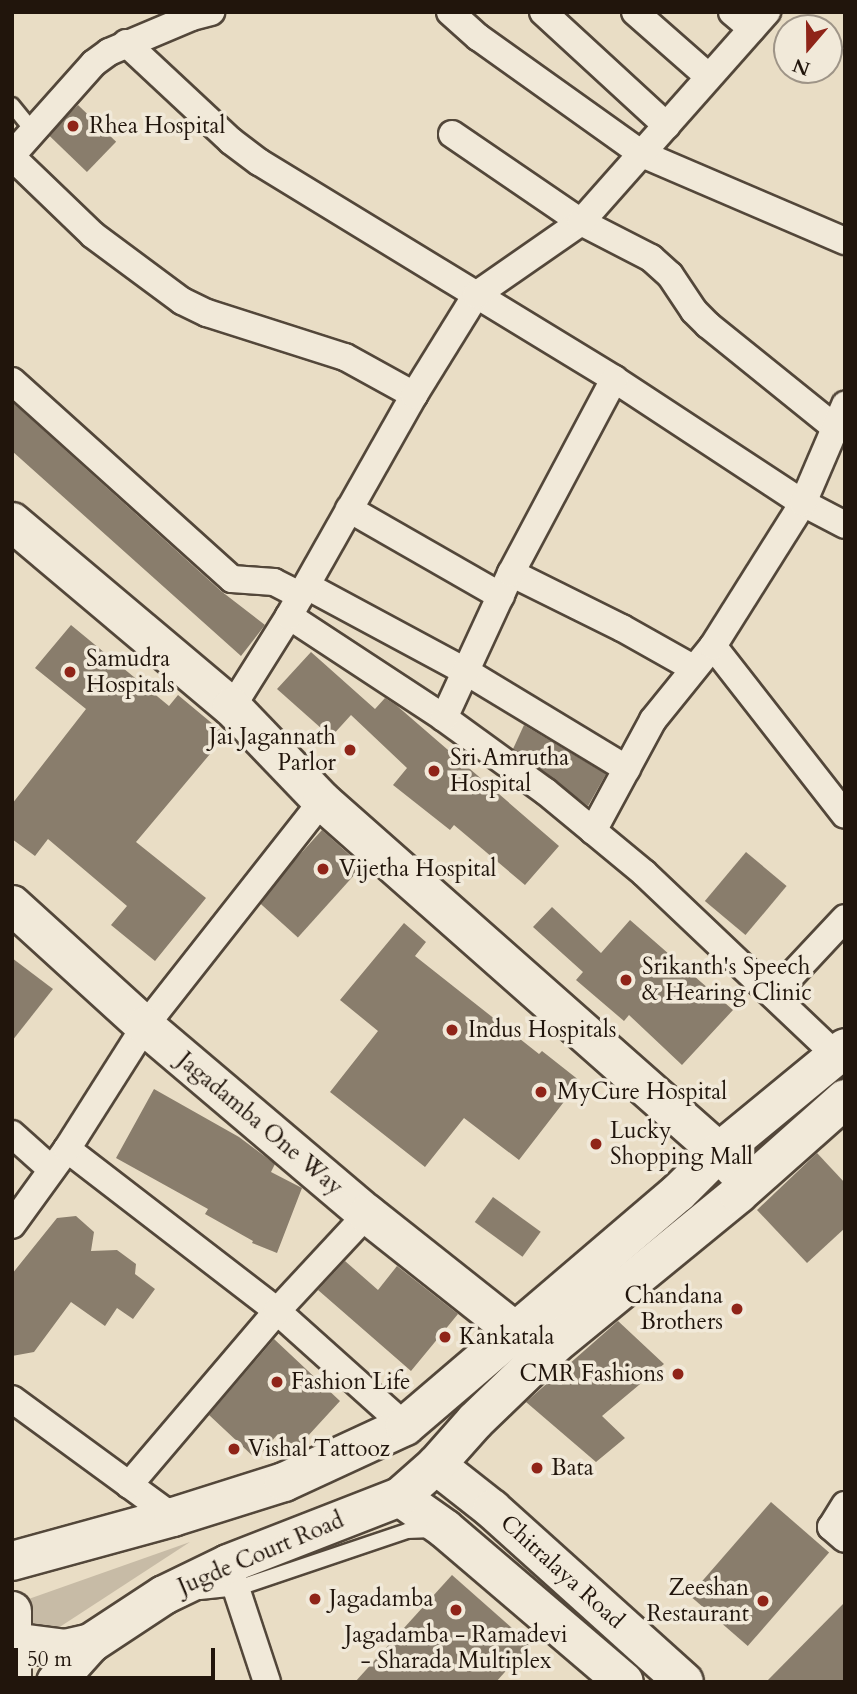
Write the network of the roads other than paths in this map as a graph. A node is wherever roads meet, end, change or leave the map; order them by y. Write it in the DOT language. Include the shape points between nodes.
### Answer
graph roads {
  1 [pos="211,12"];
  2 [pos="450,12"];
  3 [pos="543,12"];
  4 [pos="635,12"];
  5 [pos="750,18"];
  6 [pos="127,43"];
  7 [pos="709,77"];
  8 [pos="12,105"];
  9 [pos="667,126"];
  10 [pos="33,131"];
  11 [pos="452,134"];
  12 [pos="642,154"];
  13 [pos="12,156"];
  14 [pos="581,222"];
  15 [pos="845,241"];
  16 [pos="475,295"];
  17 [pos="614,379"];
  18 [pos="12,382"];
  19 [pos="414,395"];
  20 [pos="839,415"];
  21 [pos="803,503"];
  22 [pos="349,509"];
  23 [pos="845,525"];
  24 [pos="14,527"];
  25 [pos="506,585"];
  26 [pos="299,599"];
  27 [pos="713,646"];
  28 [pos="694,668"];
  29 [pos="467,672"];
  30 [pos="232,707"];
  31 [pos="444,718"];
  32 [pos="627,769"];
  33 [pos="322,801"];
  34 [pos="845,816"];
  35 [pos="593,831"];
  36 [pos="12,905"];
  37 [pos="845,918"];
  38 [pos="773,995"];
  39 [pos="145,1026"];
  40 [pos="841,1051"];
  41 [pos="845,1099"];
  42 [pos="12,1134"];
  43 [pos="59,1159"];
  44 [pos="708,1163"];
  45 [pos="736,1194"];
  46 [pos="367,1214"];
  47 [pos="12,1225"];
  48 [pos="277,1311"];
  49 [pos="517,1333"];
  50 [pos="12,1399"];
  51 [pos="405,1426"];
  52 [pos="436,1465"];
  53 [pos="130,1485"];
  54 [pos="400,1497"];
  55 [pos="845,1505"];
  56 [pos="173,1517"];
  57 [pos="445,1529"];
  58 [pos="845,1539"];
  59 [pos="378,1541"];
  60 [pos="12,1562"];
  61 [pos="233,1576"];
  62 [pos="91,1643"];
  63 [pos="13,1644"];
  64 [pos="56,1682"];
  65 [pos="267,1682"];
  66 [pos="624,1682"];
  67 [pos="684,1682"];
  1 -- 6 [label="street"];
  2 -- 12 [label="street"];
  3 -- 9 [label="street"];
  4 -- 7 [label="street"];
  5 -- 7 [label="street"];
  6 -- 10 [label="street" via="94,63"];
  6 -- 16 [label="street" via="259,162"];
  7 -- 9 [label="street"];
  8 -- 10 [label="lane"];
  9 -- 12 [label="street"];
  10 -- 13 [label="street"];
  11 -- 14 [label="street"];
  12 -- 14 [label="street"];
  12 -- 15 [label="street"];
  13 -- 19 [label="street" via="93,235 182,301 345,357"];
  14 -- 16 [label="street"];
  14 -- 20 [label="street" via="651,258 708,325"];
  16 -- 17 [label="street"];
  16 -- 19 [label="street"];
  17 -- 21 [label="street"];
  17 -- 25 [label="street"];
  18 -- 26 [label="street" via="232,579 274,582"];
  19 -- 22 [label="street"];
  20 -- 21 [label="street"];
  21 -- 23 [label="street"];
  21 -- 27 [label="street"];
  22 -- 25 [label="street"];
  22 -- 26 [label="street"];
  24 -- 30 [label="main road"];
  25 -- 28 [label="street" via="622,628"];
  25 -- 29 [label="street"];
  26 -- 29 [label="street"];
  26 -- 30 [label="street"];
  26 -- 31 [label="street"];
  27 -- 28 [label="street"];
  27 -- 34 [label="street"];
  28 -- 32 [label="street" via="653,720"];
  29 -- 31 [label="street"];
  29 -- 32 [label="street"];
  30 -- 33 [label="main road"];
  31 -- 35 [label="street"];
  32 -- 35 [label="street"];
  33 -- 39 [label="street"];
  33 -- 44 [label="main road"];
  35 -- 38 [label="street"];
  36 -- 39 [label="main road, Jagadamba One Way"];
  37 -- 38 [label="street"];
  38 -- 40 [label="street"];
  39 -- 43 [label="street"];
  39 -- 46 [label="main road, Jagadamba One Way"];
  40 -- 44 [label="main road"];
  41 -- 45 [label="main road"];
  42 -- 43 [label="street"];
  43 -- 47 [label="street"];
  43 -- 48 [label="street"];
  44 -- 45 [label="main road"];
  44 -- 49 [label="main road"];
  45 -- 52 [label="main road" via="555,1344"];
  46 -- 48 [label="street"];
  46 -- 49 [label="main road, Jagadamba One Way"];
  48 -- 51 [label="street"];
  48 -- 53 [label="street"];
  49 -- 51 [label="main road"];
  50 -- 53 [label="street"];
  51 -- 56 [label="main road" via="284,1482"];
  52 -- 54 [label="main road"];
  52 -- 67 [label="main road, Chitralaya Road" via="492,1509"];
  53 -- 56 [label="street"];
  54 -- 57 [label="main road, Chitralaya Road"];
  54 -- 59 [label="lane"];
  54 -- 61 [label="main road, Jugde Court Road"];
  55 -- 58 [label="street" via="831,1527"];
  56 -- 60 [label="main road"];
  57 -- 59 [label="lane" via="407,1531"];
  57 -- 66 [label="main road, Chitralaya Road"];
  59 -- 61 [label="lane"];
  61 -- 62 [label="main road, Jugde Court Road" via="164,1595"];
  61 -- 65 [label="street"];
  62 -- 63 [label="main road, Jugde Court Road" via="65,1649"];
  62 -- 64 [label="main road, Jugde Court Road"];
}
